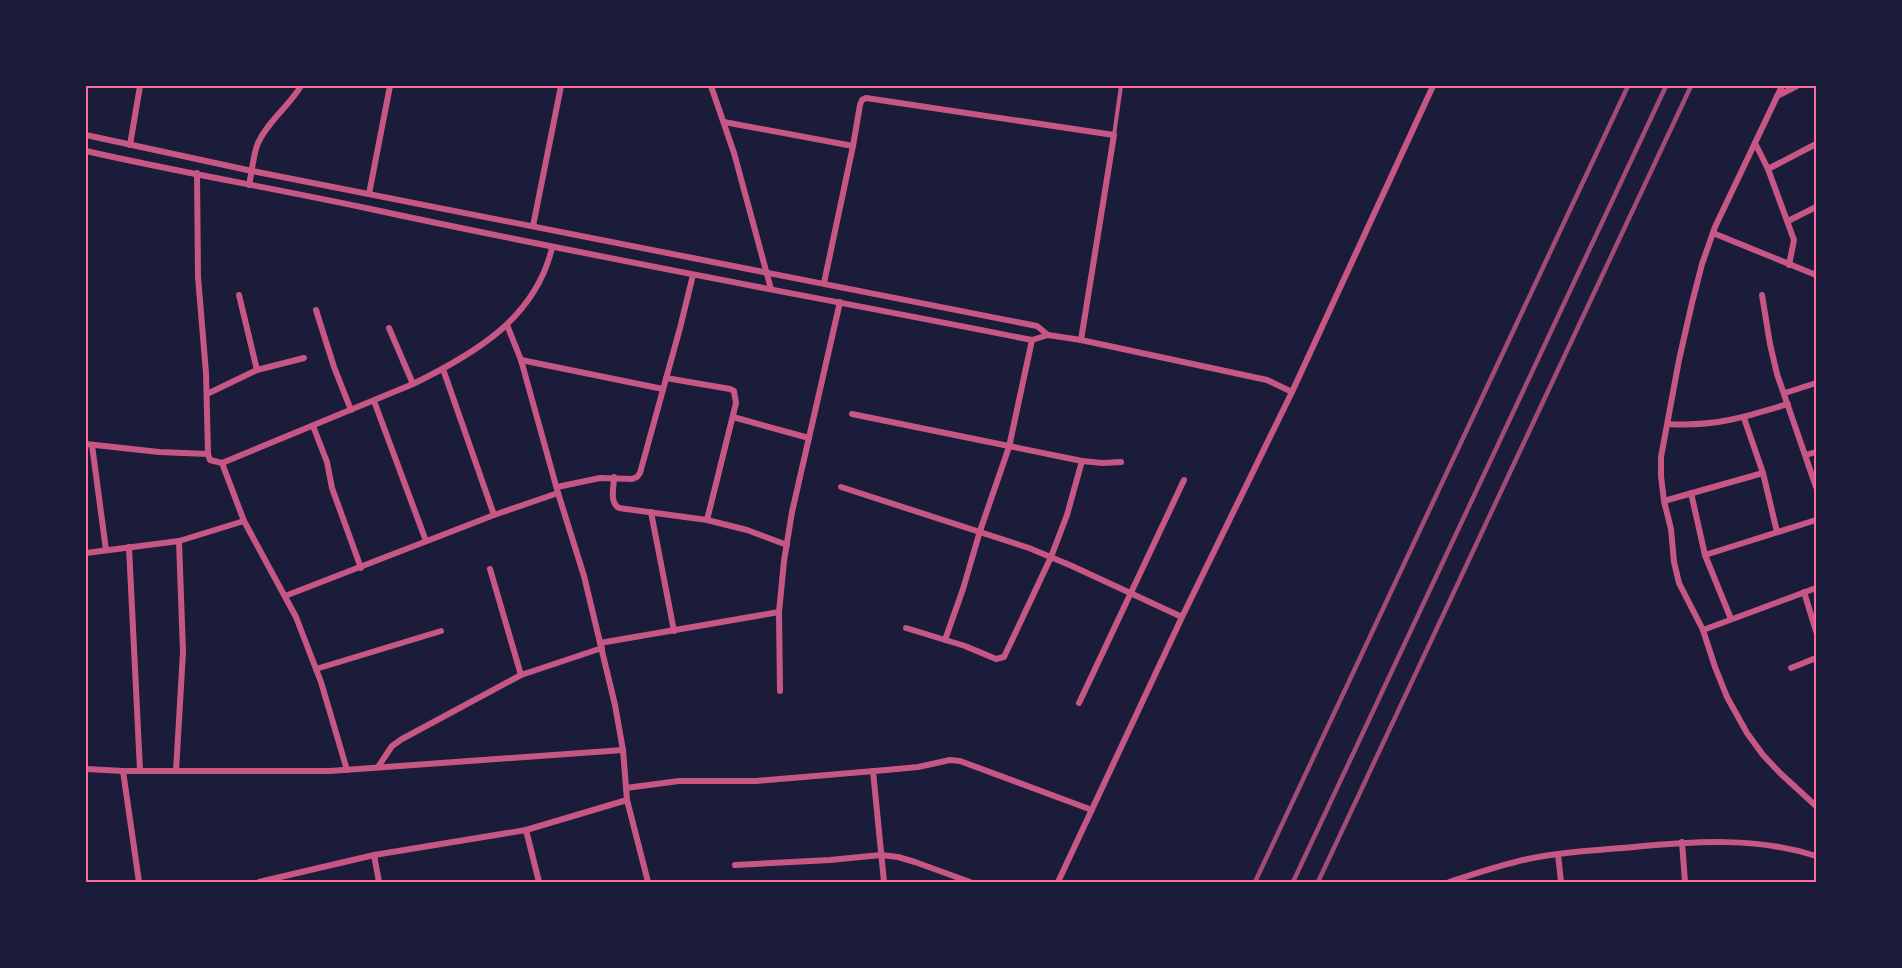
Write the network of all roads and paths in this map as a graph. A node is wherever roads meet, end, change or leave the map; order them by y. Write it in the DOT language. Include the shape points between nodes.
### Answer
graph roads {
  1 [pos="140,86"];
  2 [pos="301,86"];
  3 [pos="390,86"];
  4 [pos="561,86"];
  5 [pos="711,86"];
  6 [pos="1121,86"];
  7 [pos="1433,86"];
  8 [pos="1782,86"];
  9 [pos="1797,86"];
  10 [pos="1776,96"];
  11 [pos="724,122"];
  12 [pos="86,135"];
  13 [pos="1114,135"];
  14 [pos="1755,142"];
  15 [pos="1816,144"];
  16 [pos="130,145"];
  17 [pos="853,146"];
  18 [pos="86,151"];
  19 [pos="1768,169"];
  20 [pos="252,171"];
  21 [pos="197,173"];
  22 [pos="249,185"];
  23 [pos="369,194"];
  24 [pos="1816,207"];
  25 [pos="1788,221"];
  26 [pos="534,226"];
  27 [pos="1713,233"];
  28 [pos="552,248"];
  29 [pos="1789,266"];
  30 [pos="767,271"];
  31 [pos="693,275"];
  32 [pos="1816,278"];
  33 [pos="824,283"];
  34 [pos="771,289"];
  35 [pos="239,295"];
  36 [pos="1762,295"];
  37 [pos="840,302"];
  38 [pos="316,310"];
  39 [pos="507,325"];
  40 [pos="389,328"];
  41 [pos="1048,335"];
  42 [pos="1032,340"];
  43 [pos="1081,340"];
  44 [pos="303,358"];
  45 [pos="521,360"];
  46 [pos="443,369"];
  47 [pos="257,370"];
  48 [pos="666,378"];
  49 [pos="1816,383"];
  50 [pos="413,384"];
  51 [pos="663,389"];
  52 [pos="1292,392"];
  53 [pos="1785,393"];
  54 [pos="207,394"];
  55 [pos="374,401"];
  56 [pos="1788,404"];
  57 [pos="351,410"];
  58 [pos="852,414"];
  59 [pos="733,417"];
  60 [pos="1744,418"];
  61 [pos="1668,424"];
  62 [pos="313,426"];
  63 [pos="809,438"];
  64 [pos="88,445"];
  65 [pos="1009,447"];
  66 [pos="1816,453"];
  67 [pos="208,454"];
  68 [pos="1806,455"];
  69 [pos="1082,461"];
  70 [pos="1121,462"];
  71 [pos="222,463"];
  72 [pos="1763,473"];
  73 [pos="614,477"];
  74 [pos="1184,480"];
  75 [pos="841,487"];
  76 [pos="1816,487"];
  77 [pos="557,490"];
  78 [pos="1692,493"];
  79 [pos="1664,501"];
  80 [pos="651,512"];
  81 [pos="494,515"];
  82 [pos="707,520"];
  83 [pos="1816,520"];
  84 [pos="244,521"];
  85 [pos="980,531"];
  86 [pos="1777,532"];
  87 [pos="179,541"];
  88 [pos="426,542"];
  89 [pos="787,545"];
  90 [pos="129,547"];
  91 [pos="106,550"];
  92 [pos="86,553"];
  93 [pos="1705,555"];
  94 [pos="1051,557"];
  95 [pos="361,568"];
  96 [pos="490,569"];
  97 [pos="1816,588"];
  98 [pos="1804,592"];
  99 [pos="1129,593"];
  100 [pos="285,596"];
  101 [pos="778,612"];
  102 [pos="1182,617"];
  103 [pos="1731,619"];
  104 [pos="906,628"];
  105 [pos="1703,630"];
  106 [pos="441,631"];
  107 [pos="674,631"];
  108 [pos="1816,631"];
  109 [pos="945,640"];
  110 [pos="601,646"];
  111 [pos="1816,658"];
  112 [pos="1791,668"];
  113 [pos="316,669"];
  114 [pos="521,675"];
  115 [pos="780,691"];
  116 [pos="1079,704"];
  117 [pos="623,750"];
  118 [pos="378,767"];
  119 [pos="86,769"];
  120 [pos="140,770"];
  121 [pos="347,770"];
  122 [pos="123,771"];
  123 [pos="176,771"];
  124 [pos="873,771"];
  125 [pos="626,788"];
  126 [pos="627,800"];
  127 [pos="1816,806"];
  128 [pos="1092,810"];
  129 [pos="526,830"];
  130 [pos="1682,842"];
  131 [pos="1558,854"];
  132 [pos="374,855"];
  133 [pos="880,855"];
  134 [pos="1816,856"];
  135 [pos="735,865"];
  136 [pos="139,882"];
  137 [pos="259,882"];
  138 [pos="379,882"];
  139 [pos="539,882"];
  140 [pos="648,882"];
  141 [pos="884,882"];
  142 [pos="970,882"];
  143 [pos="1058,882"];
  144 [pos="1449,882"];
  145 [pos="1561,882"];
  146 [pos="1685,882"];
  1 -- 16 [label="street"];
  2 -- 20 [label="street" via="263,134"];
  3 -- 23 [label="street"];
  4 -- 26 [label="street"];
  5 -- 11 [label="street"];
  6 -- 13 [label="lane"];
  7 -- 52 [label="street"];
  8 -- 10 [label="street"];
  9 -- 10 [label="street"];
  10 -- 14 [label="street"];
  11 -- 17 [label="street"];
  11 -- 30 [label="street"];
  12 -- 16 [label="street"];
  13 -- 17 [label="street" via="866,98 860,105"];
  13 -- 43 [label="street"];
  14 -- 19 [label="street"];
  14 -- 27 [label="street"];
  15 -- 19 [label="street"];
  16 -- 20 [label="street"];
  17 -- 33 [label="street"];
  18 -- 21 [label="street"];
  19 -- 25 [label="street"];
  20 -- 22 [label="street"];
  20 -- 23 [label="street"];
  21 -- 22 [label="street"];
  21 -- 54 [label="street" via="198,277"];
  22 -- 28 [label="street"];
  23 -- 26 [label="street"];
  24 -- 25 [label="street"];
  25 -- 29 [label="street" via="1794,240"];
  26 -- 30 [label="street"];
  27 -- 29 [label="street"];
  27 -- 61 [label="street" via="1692,303"];
  28 -- 31 [label="street"];
  28 -- 39 [label="street" via="533,294"];
  29 -- 32 [label="street"];
  30 -- 33 [label="street"];
  30 -- 34 [label="street"];
  31 -- 34 [label="street"];
  31 -- 48 [label="street"];
  33 -- 41 [label="street" via="1037,326"];
  34 -- 37 [label="street"];
  35 -- 47 [label="street"];
  36 -- 53 [label="street" via="1770,344"];
  37 -- 42 [label="street"];
  37 -- 63 [label="street"];
  38 -- 57 [label="street"];
  39 -- 45 [label="street"];
  39 -- 46 [label="street"];
  40 -- 50 [label="street"];
  41 -- 42 [label="street"];
  41 -- 43 [label="street"];
  42 -- 65 [label="street"];
  43 -- 52 [label="street" via="1268,380"];
  44 -- 47 [label="street"];
  45 -- 51 [label="street"];
  45 -- 77 [label="street"];
  46 -- 50 [label="street"];
  46 -- 81 [label="street"];
  47 -- 54 [label="street"];
  48 -- 51 [label="street"];
  48 -- 59 [label="street" via="734,392"];
  49 -- 53 [label="street"];
  50 -- 55 [label="street"];
  51 -- 73 [label="street" via="640,473 632,479"];
  52 -- 102 [label="street"];
  53 -- 56 [label="street"];
  54 -- 67 [label="street"];
  55 -- 57 [label="street"];
  55 -- 88 [label="street"];
  56 -- 60 [label="street"];
  56 -- 68 [label="street"];
  57 -- 62 [label="street"];
  58 -- 65 [label="street"];
  59 -- 63 [label="street"];
  59 -- 82 [label="street"];
  60 -- 61 [label="street" via="1701,425"];
  60 -- 72 [label="street"];
  61 -- 79 [label="street" via="1661,457"];
  62 -- 71 [label="street"];
  62 -- 95 [label="street"];
  63 -- 89 [label="street"];
  64 -- 67 [label="street"];
  64 -- 91 [label="street"];
  65 -- 69 [label="street"];
  65 -- 85 [label="street"];
  66 -- 68 [label="street"];
  67 -- 71 [label="street" via="210,460"];
  68 -- 76 [label="street"];
  69 -- 70 [label="street"];
  69 -- 94 [label="street"];
  71 -- 84 [label="street"];
  72 -- 78 [label="street"];
  72 -- 86 [label="street"];
  73 -- 77 [label="street"];
  73 -- 80 [label="street" via="615,506"];
  74 -- 99 [label="street"];
  75 -- 85 [label="street"];
  77 -- 81 [label="street"];
  77 -- 110 [label="street"];
  78 -- 79 [label="street"];
  78 -- 93 [label="street"];
  79 -- 105 [label="street" via="1679,583"];
  80 -- 82 [label="street"];
  80 -- 107 [label="street"];
  81 -- 88 [label="street"];
  82 -- 89 [label="street"];
  83 -- 86 [label="street"];
  84 -- 87 [label="street"];
  84 -- 100 [label="street"];
  85 -- 94 [label="street"];
  85 -- 109 [label="street"];
  86 -- 93 [label="street"];
  87 -- 90 [label="street"];
  87 -- 123 [label="street" via="183,651"];
  88 -- 95 [label="street"];
  89 -- 101 [label="street"];
  90 -- 91 [label="street"];
  90 -- 120 [label="street"];
  91 -- 92 [label="street"];
  93 -- 103 [label="street"];
  94 -- 99 [label="street"];
  94 -- 109 [label="street" via="1004,657 996,659"];
  95 -- 100 [label="street"];
  96 -- 114 [label="street"];
  97 -- 98 [label="street"];
  98 -- 103 [label="street"];
  98 -- 108 [label="street"];
  99 -- 102 [label="street"];
  99 -- 116 [label="street"];
  100 -- 113 [label="street"];
  101 -- 107 [label="street"];
  101 -- 115 [label="street"];
  102 -- 128 [label="street"];
  103 -- 105 [label="street"];
  104 -- 109 [label="street"];
  105 -- 127 [label="street" via="1714,667 1747,733 1762,755"];
  106 -- 113 [label="street"];
  107 -- 110 [label="street"];
  110 -- 114 [label="street"];
  110 -- 117 [label="street"];
  111 -- 112 [label="street"];
  113 -- 121 [label="street"];
  114 -- 118 [label="street" via="402,739 392,746"];
  117 -- 118 [label="street"];
  117 -- 125 [label="street"];
  118 -- 121 [label="street"];
  119 -- 122 [label="street"];
  120 -- 122 [label="street"];
  120 -- 123 [label="street"];
  121 -- 123 [label="street"];
  122 -- 136 [label="street"];
  124 -- 125 [label="street" via="756,781 679,781"];
  124 -- 128 [label="street" via="960,761"];
  124 -- 133 [label="street"];
  125 -- 126 [label="street"];
  126 -- 129 [label="street"];
  126 -- 140 [label="street"];
  128 -- 143 [label="street"];
  129 -- 132 [label="street"];
  129 -- 139 [label="street"];
  130 -- 131 [label="street"];
  130 -- 134 [label="street" via="1766,844"];
  130 -- 146 [label="street"];
  131 -- 144 [label="street" via="1509,863"];
  131 -- 145 [label="street"];
  132 -- 137 [label="street"];
  132 -- 138 [label="street"];
  133 -- 135 [label="street"];
  133 -- 141 [label="street"];
  133 -- 142 [label="street" via="915,862"];
}
